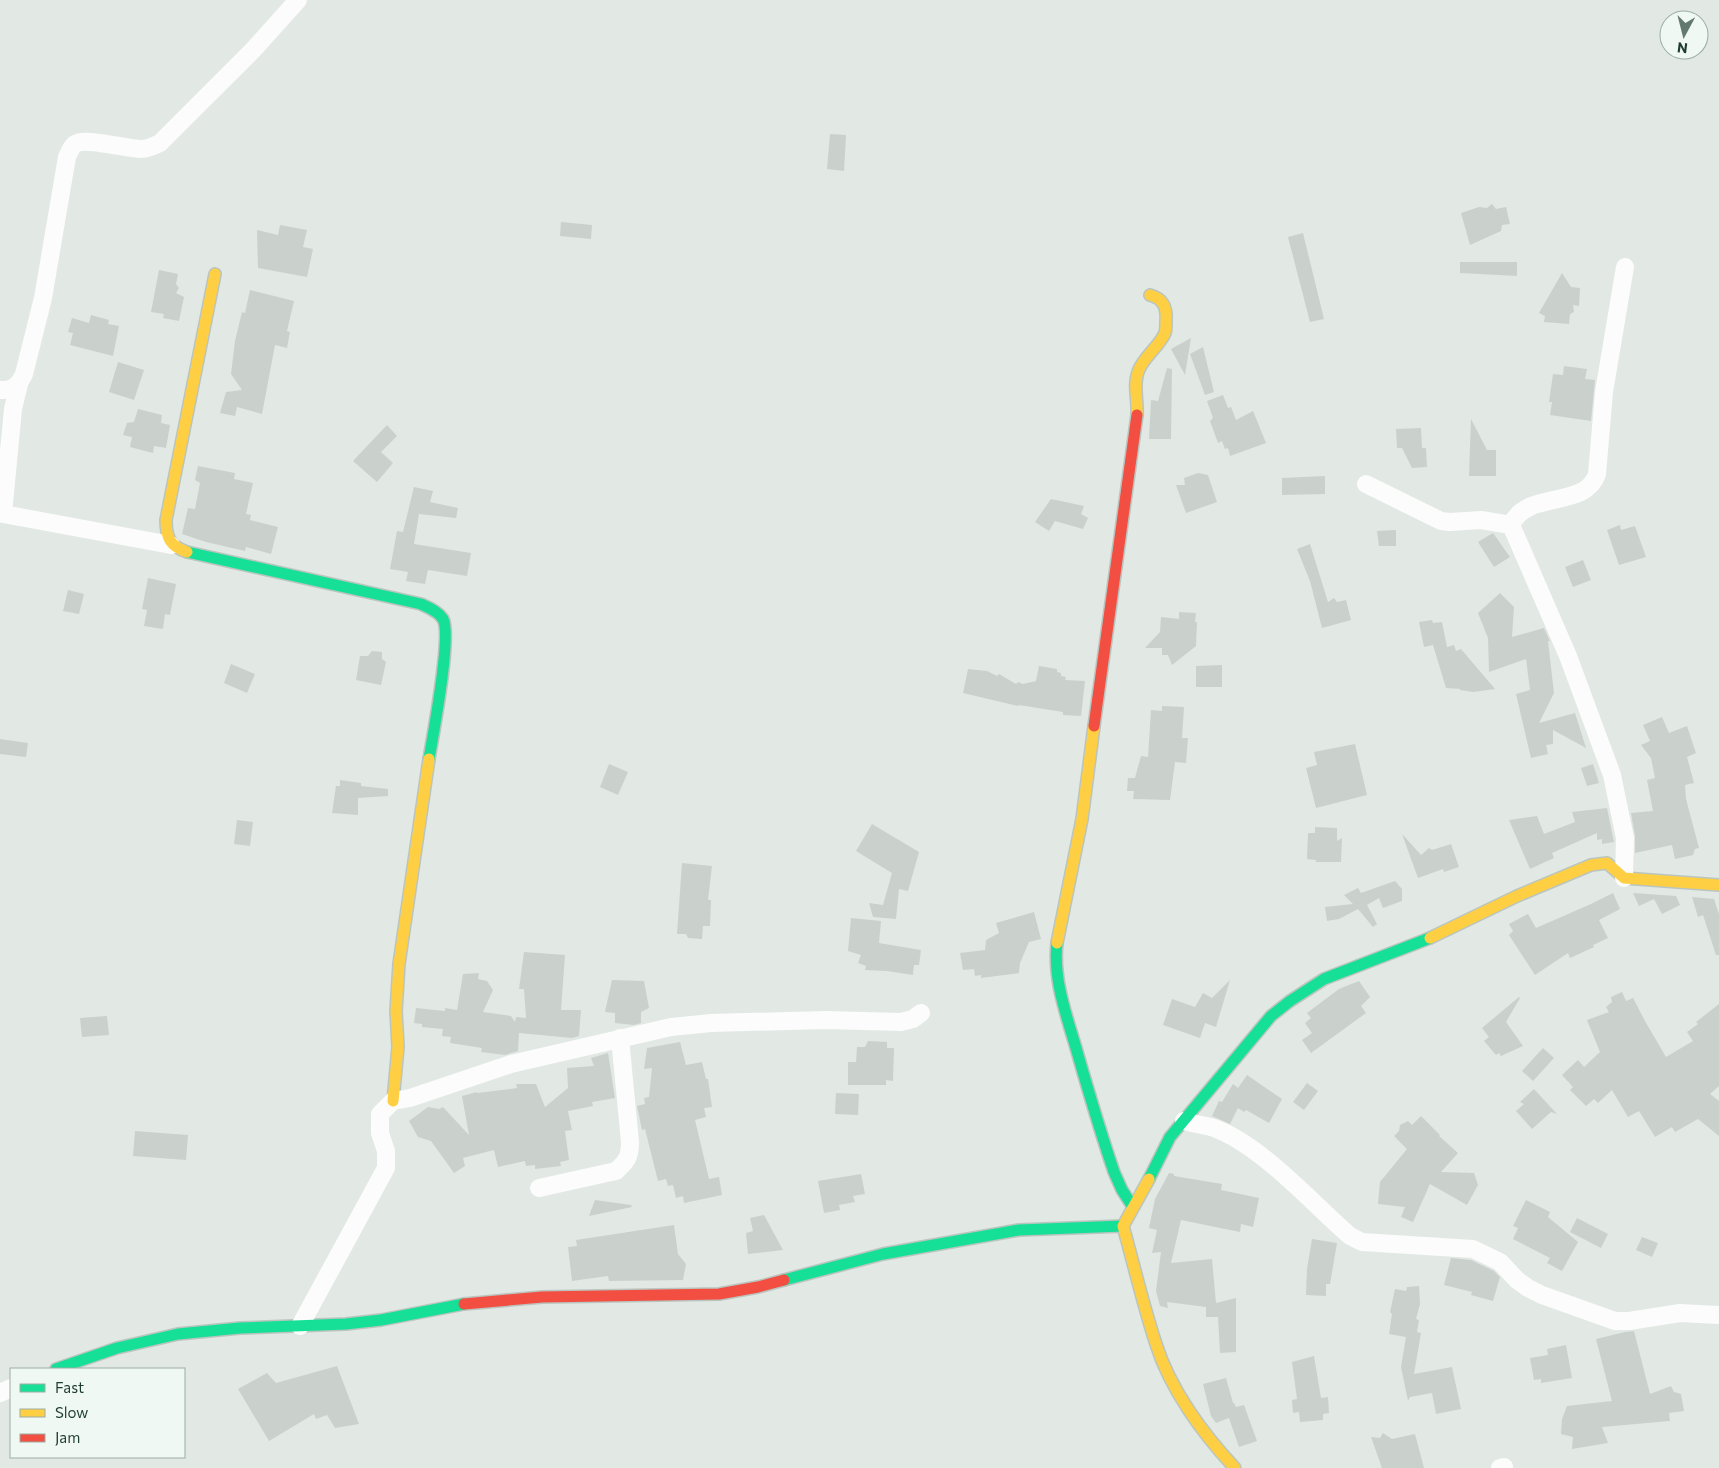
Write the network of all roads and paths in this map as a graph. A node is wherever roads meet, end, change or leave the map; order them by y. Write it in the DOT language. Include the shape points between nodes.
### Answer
graph roads {
  1 [pos="298,0"];
  2 [pos="1625,267"];
  3 [pos="214,274"];
  4 [pos="1150,295"];
  5 [pos="19,384"];
  6 [pos="0,390"];
  7 [pos="1366,484"];
  8 [pos="1511,524"];
  9 [pos="171,545"];
  10 [pos="1624,878"];
  11 [pos="1719,884"];
  12 [pos="921,1013"];
  13 [pos="620,1038"];
  14 [pos="394,1101"];
  15 [pos="1184,1121"];
  16 [pos="539,1188"];
  17 [pos="1133,1207"];
  18 [pos="1123,1226"];
  19 [pos="1719,1315"];
  20 [pos="300,1326"];
  21 [pos="59,1368"];
  22 [pos="1235,1468"];
  1 -- 5 [label="street" via="160,143 141,149 85,141 76,143 71,149 43,298"];
  2 -- 8 [label="street" via="1604,392 1595,480 1588,489 1579,493 1531,506 1515,516"];
  3 -- 9 [label="street" via="166,520 167,539"];
  4 -- 17 [label="street" via="1163,302 1167,312 1165,333 1144,361 1136,382 1137,412 1128,486 1082,819 1056,961 1057,980 1114,1174 1122,1194"];
  5 -- 6 [label="street" via="12,389"];
  5 -- 9 [label="street" via="13,409 3,514"];
  7 -- 8 [label="street" via="1441,521 1481,520"];
  8 -- 10 [label="street" via="1568,656 1612,775 1625,838"];
  9 -- 14 [label="street" via="203,556 422,604 433,609 447,626 399,964"];
  10 -- 11 [label="street"];
  10 -- 15 [label="street" via="1607,863 1591,865 1419,943 1324,979 1271,1016"];
  12 -- 13 [label="street" via="913,1020 901,1022 711,1023"];
  13 -- 14 [label="street" via="511,1064"];
  13 -- 16 [label="street" via="630,1155 616,1171"];
  14 -- 20 [label="street" via="380,1114 386,1168"];
  15 -- 17 [label="street" via="1170,1137"];
  15 -- 19 [label="street" via="1214,1128 1236,1138 1271,1164 1350,1236 1362,1242 1473,1249 1500,1262 1528,1288 1615,1321 1680,1314"];
  17 -- 18 [label="street"];
  18 -- 20 [label="street" via="1019,1230 883,1254 719,1294 542,1298 465,1304 381,1320"];
  18 -- 22 [label="street" via="1156,1345 1169,1374 1216,1448"];
  20 -- 21 [label="street" via="178,1334 117,1348"];
}
